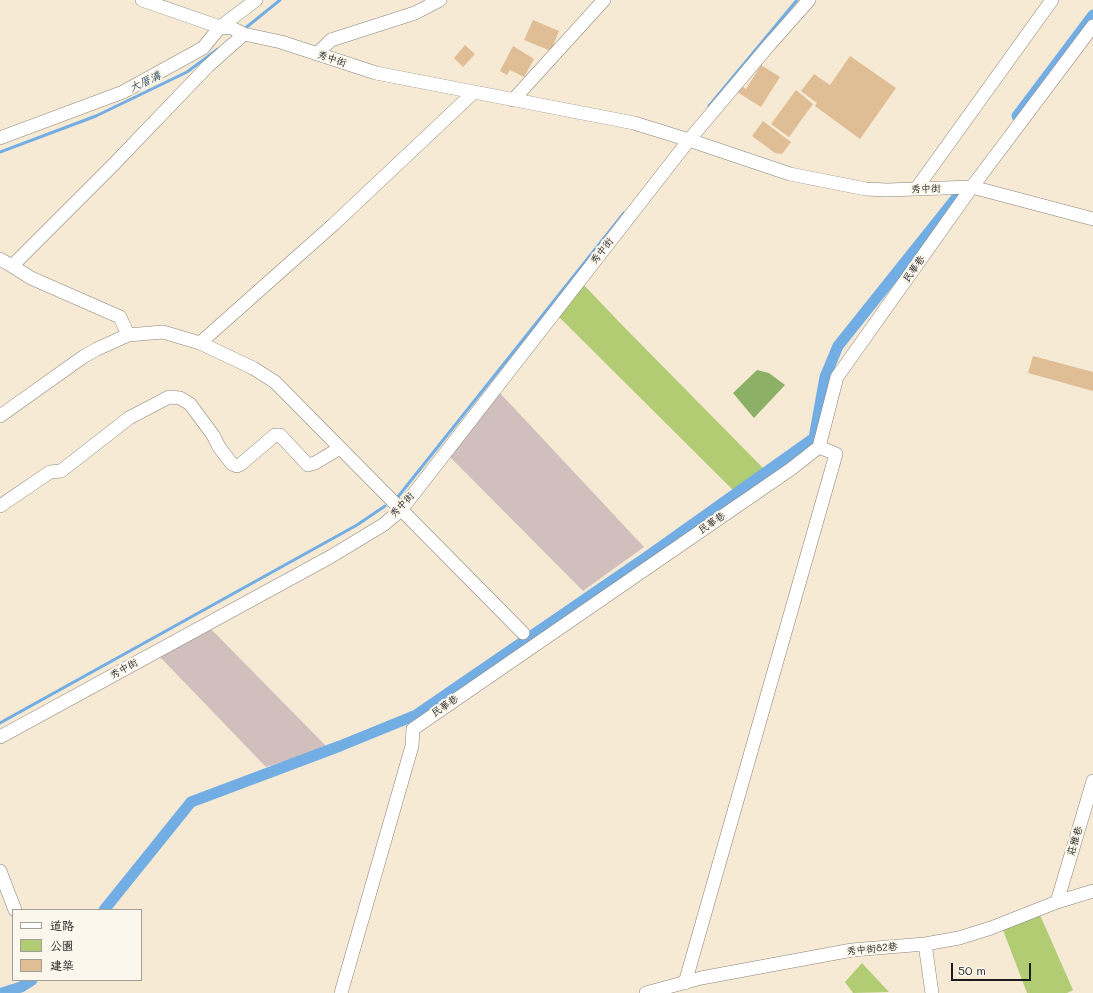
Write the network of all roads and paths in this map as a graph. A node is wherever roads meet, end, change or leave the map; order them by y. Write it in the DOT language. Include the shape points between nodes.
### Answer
graph roads {
  1 [pos="142,0"];
  2 [pos="256,0"];
  3 [pos="440,0"];
  4 [pos="604,0"];
  5 [pos="809,0"];
  6 [pos="1052,0"];
  7 [pos="1093,26"];
  8 [pos="232,30"];
  9 [pos="317,54"];
  10 [pos="472,92"];
  11 [pos="513,100"];
  12 [pos="0,138"];
  13 [pos="689,140"];
  14 [pos="972,188"];
  15 [pos="916,189"];
  16 [pos="1093,219"];
  17 [pos="0,259"];
  18 [pos="12,266"];
  19 [pos="128,335"];
  20 [pos="200,342"];
  21 [pos="0,416"];
  22 [pos="819,447"];
  23 [pos="340,448"];
  24 [pos="0,506"];
  25 [pos="401,510"];
  26 [pos="523,633"];
  27 [pos="0,737"];
  28 [pos="1093,781"];
  29 [pos="0,871"];
  30 [pos="1093,891"];
  31 [pos="1057,902"];
  32 [pos="15,909"];
  33 [pos="925,944"];
  34 [pos="685,983"];
  35 [pos="341,993"];
  36 [pos="646,993"];
  37 [pos="932,993"];
  1 -- 8 [label="street, 秀中街"];
  2 -- 8 [label="street"];
  3 -- 9 [label="street" via="415,13 331,40"];
  4 -- 11 [label="street"];
  5 -- 13 [label="street, 秀中街"];
  6 -- 15 [label="street"];
  7 -- 14 [label="street, 民華巷"];
  8 -- 9 [label="street, 秀中街"];
  8 -- 12 [label="street" via="123,92"];
  8 -- 18 [label="street" via="208,66"];
  9 -- 10 [label="street, 秀中街" via="376,73"];
  10 -- 11 [label="street, 秀中街"];
  10 -- 20 [label="street" via="334,224"];
  11 -- 13 [label="street, 秀中街" via="634,124"];
  13 -- 15 [label="street, 秀中街" via="790,174 866,189"];
  13 -- 25 [label="street, 秀中街"];
  14 -- 15 [label="street, 秀中街"];
  14 -- 16 [label="street, 秀中街"];
  14 -- 22 [label="street, 民華巷" via="837,377"];
  17 -- 18 [label="street"];
  18 -- 19 [label="street" via="31,278 120,317"];
  19 -- 20 [label="street" via="163,332"];
  19 -- 21 [label="street" via="83,357"];
  20 -- 23 [label="street" via="275,382"];
  22 -- 34 [label="street" via="836,454"];
  22 -- 35 [label="street, 民華巷" via="791,469 413,729 412,746"];
  23 -- 24 [label="street" via="308,465 280,435 275,435 237,466 232,464 219,447 190,404 180,398 169,397 129,418 61,471 50,472"];
  23 -- 25 [label="street"];
  25 -- 26 [label="street"];
  25 -- 27 [label="street, 秀中街" via="383,525 330,557"];
  28 -- 31 [label="street, 莊雅巷"];
  29 -- 32 [label="street"];
  30 -- 31 [label="street, 秀中街82巷"];
  31 -- 33 [label="street, 秀中街82巷" via="960,938"];
  33 -- 34 [label="street, 秀中街82巷" via="852,950"];
  33 -- 37 [label="street"];
  34 -- 36 [label="street, 秀中街82巷"];
}
